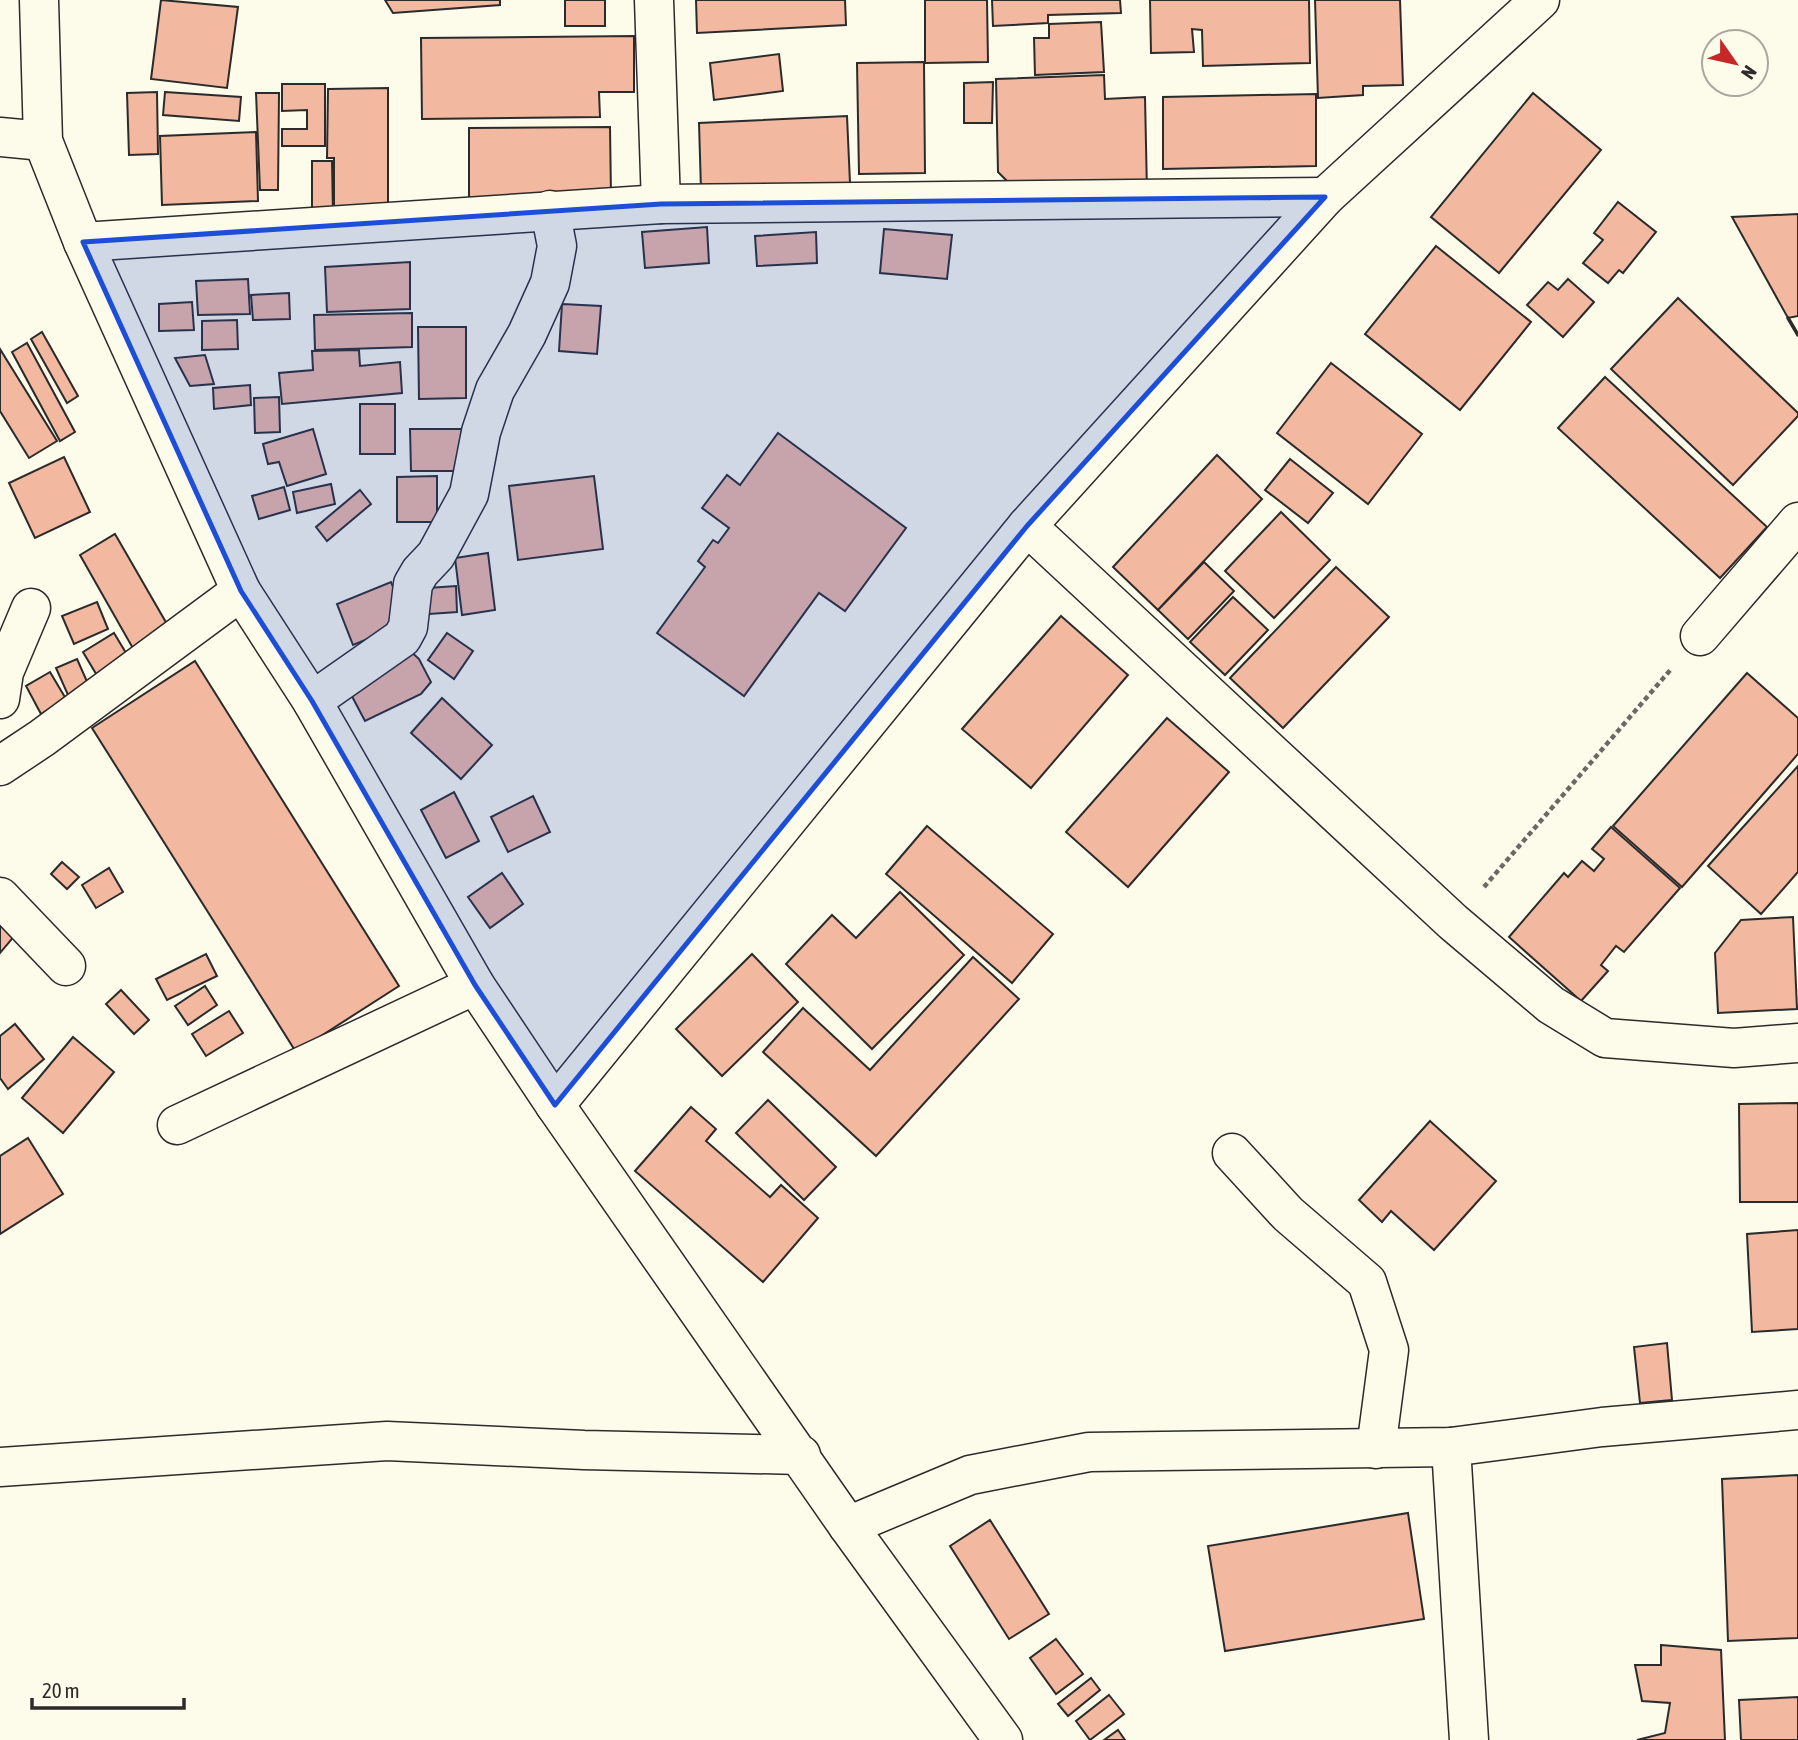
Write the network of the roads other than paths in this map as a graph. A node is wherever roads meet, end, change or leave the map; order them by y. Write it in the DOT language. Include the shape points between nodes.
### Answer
graph roads {
  1 [pos="39,0"];
  2 [pos="654,0"];
  3 [pos="1540,0"];
  4 [pos="0,137"];
  5 [pos="43,141"];
  6 [pos="1325,197"];
  7 [pos="661,204"];
  8 [pos="550,210"];
  9 [pos="83,242"];
  10 [pos="1798,522"];
  11 [pos="1027,527"];
  12 [pos="241,591"];
  13 [pos="31,608"];
  14 [pos="1700,636"];
  15 [pos="0,699"];
  16 [pos="312,701"];
  17 [pos="0,766"];
  18 [pos="0,897"];
  19 [pos="66,966"];
  20 [pos="475,985"];
  21 [pos="1798,1044"];
  22 [pos="555,1105"];
  23 [pos="177,1125"];
  24 [pos="1232,1153"];
  25 [pos="1798,1410"];
  26 [pos="1451,1447"];
  27 [pos="1376,1449"];
  28 [pos="801,1455"];
  29 [pos="0,1468"];
  30 [pos="848,1526"];
  31 [pos="1003,1740"];
  32 [pos="1469,1740"];
  1 -- 5 [label="street"];
  2 -- 7 [label="street"];
  3 -- 6 [label="street"];
  4 -- 5 [label="street"];
  5 -- 9 [label="street"];
  6 -- 7 [label="street"];
  6 -- 11 [label="street"];
  7 -- 8 [label="street"];
  8 -- 9 [label="street"];
  8 -- 16 [label="street" via="557,246 550,283 495,390 469,494 436,555 413,584 408,627 402,638"];
  9 -- 12 [label="street"];
  10 -- 14 [label="street"];
  11 -- 21 [label="street" via="1453,922 1551,1006 1605,1038 1734,1048"];
  11 -- 22 [label="street"];
  12 -- 16 [label="street"];
  12 -- 17 [label="street"];
  13 -- 15 [label="street" via="4,673"];
  16 -- 20 [label="street"];
  18 -- 19 [label="street"];
  20 -- 22 [label="street"];
  20 -- 23 [label="street"];
  22 -- 28 [label="street"];
  24 -- 27 [label="street" via="1288,1214 1367,1282 1389,1350"];
  25 -- 26 [label="street" via="1602,1427"];
  26 -- 27 [label="street"];
  26 -- 32 [label="street"];
  27 -- 30 [label="street" via="1088,1452 970,1475"];
  28 -- 29 [label="street" via="387,1441"];
  28 -- 30 [label="street"];
  30 -- 31 [label="street"];
}
